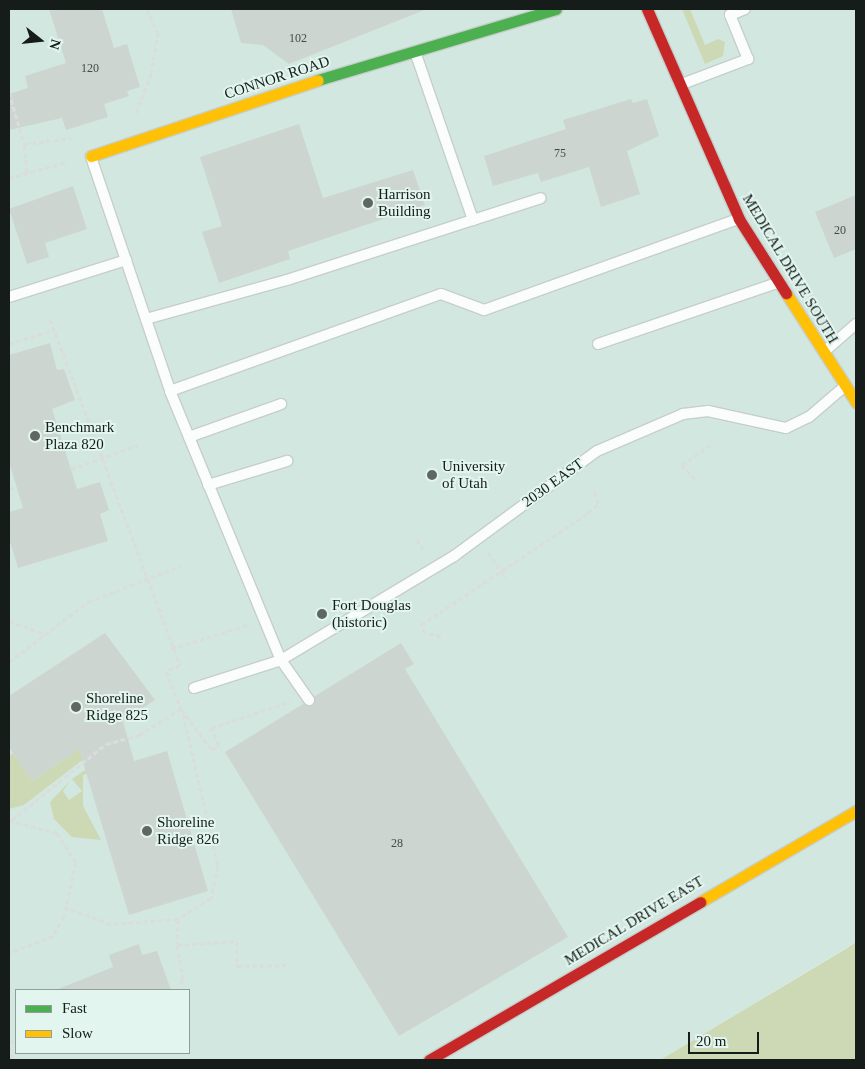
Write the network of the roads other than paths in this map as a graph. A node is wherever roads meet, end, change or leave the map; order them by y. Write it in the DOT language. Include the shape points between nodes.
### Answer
graph roads {
  1 [pos="556,9"];
  2 [pos="647,9"];
  3 [pos="744,9"];
  4 [pos="415,50"];
  5 [pos="680,85"];
  6 [pos="91,156"];
  7 [pos="541,198"];
  8 [pos="739,219"];
  9 [pos="473,220"];
  10 [pos="126,260"];
  11 [pos="778,282"];
  12 [pos="9,297"];
  13 [pos="146,319"];
  14 [pos="856,324"];
  15 [pos="598,344"];
  16 [pos="823,354"];
  17 [pos="845,386"];
  18 [pos="170,391"];
  19 [pos="856,402"];
  20 [pos="281,404"];
  21 [pos="189,437"];
  22 [pos="287,461"];
  23 [pos="208,485"];
  24 [pos="281,660"];
  25 [pos="194,688"];
  26 [pos="309,700"];
  27 [pos="856,811"];
  28 [pos="430,1060"];
  1 -- 4 [label="street, CONNOR ROAD"];
  2 -- 5 [label="street, MEDICAL DRIVE SOUTH"];
  3 -- 5 [label="lane" via="730,15 748,59"];
  4 -- 6 [label="street, CONNOR ROAD"];
  4 -- 9 [label="lane"];
  5 -- 8 [label="street, MEDICAL DRIVE SOUTH"];
  6 -- 10 [label="lane"];
  7 -- 9 [label="lane"];
  8 -- 11 [label="street, MEDICAL DRIVE SOUTH"];
  8 -- 18 [label="lane" via="484,310 441,294"];
  9 -- 13 [label="lane" via="287,280"];
  10 -- 12 [label="lane"];
  10 -- 13 [label="lane"];
  11 -- 15 [label="lane"];
  11 -- 16 [label="street, MEDICAL DRIVE SOUTH"];
  13 -- 18 [label="lane"];
  14 -- 16 [label="lane"];
  16 -- 17 [label="street, MEDICAL DRIVE SOUTH"];
  17 -- 19 [label="street, MEDICAL DRIVE SOUTH"];
  17 -- 24 [label="lane, 2030 EAST" via="809,417 786,428 708,411 683,414 597,450 454,556"];
  18 -- 21 [label="lane"];
  20 -- 21 [label="lane"];
  21 -- 23 [label="lane"];
  22 -- 23 [label="lane"];
  23 -- 24 [label="lane"];
  24 -- 25 [label="lane, 2030 EAST"];
  24 -- 26 [label="lane"];
  27 -- 28 [label="street, MEDICAL DRIVE EAST"];
}
